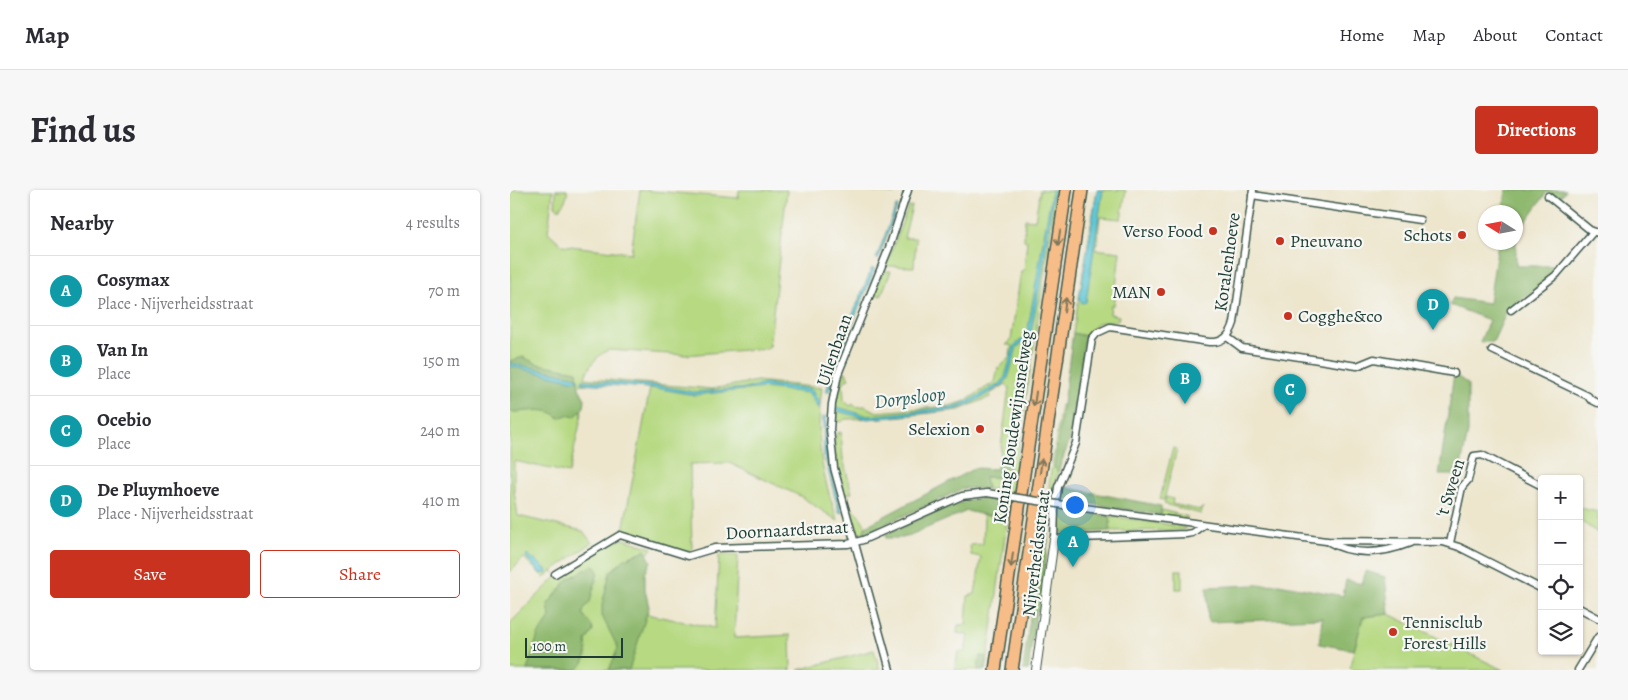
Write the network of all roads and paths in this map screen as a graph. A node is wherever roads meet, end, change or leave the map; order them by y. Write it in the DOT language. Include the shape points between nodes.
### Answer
graph roads {
  1 [pos="908,190"];
  2 [pos="1066,190"];
  3 [pos="1082,190"];
  4 [pos="1252,193"];
  5 [pos="1548,196"];
  6 [pos="1420,220"];
  7 [pos="1596,233"];
  8 [pos="1511,310"];
  9 [pos="1227,337"];
  10 [pos="1492,350"];
  11 [pos="1454,372"];
  12 [pos="1598,403"];
  13 [pos="1538,484"];
  14 [pos="1203,525"];
  15 [pos="1054,539"];
  16 [pos="1326,541"];
  17 [pos="855,542"];
  18 [pos="1414,542"];
  19 [pos="1450,543"];
  20 [pos="555,574"];
  21 [pos="1538,587"];
  22 [pos="1583,610"];
  23 [pos="1598,618"];
  24 [pos="1598,637"];
  25 [pos="1583,661"];
  26 [pos="890,670"];
  27 [pos="995,670"];
  28 [pos="1012,670"];
  29 [pos="1036,670"];
  30 [pos="1574,670"];
  31 [pos="1578,670"];
  1 -- 17 [label="street, Uilenbaan" via="889,248 843,358 832,404 830,435 834,468"];
  2 -- 27 [label="highway, Koning Boudewijnsnelweg, one-way"];
  28 -- 3 [label="highway, Koning Boudewijnsnelweg, one-way"];
  4 -- 6 [label="street"];
  4 -- 9 [label="street, Koralenhoeve" via="1234,323"];
  5 -- 7 [label="street"];
  7 -- 8 [label="street" via="1556,275"];
  9 -- 11 [label="street" via="1242,348 1357,366 1374,359"];
  9 -- 15 [label="street, Nijverheidsstraat" via="1216,343 1110,327 1097,333 1090,345 1076,443 1058,487"];
  10 -- 12 [label="street"];
  13 -- 19 [label="street, 't Sween" via="1482,456 1474,456 1468,480 1462,487"];
  14 -- 15 [label="street" via="1192,534"];
  14 -- 16 [label="street, Doornaardstraat"];
  14 -- 17 [label="street, Doornaardstraat, bridge" via="973,493"];
  15 -- 29 [label="street, Nijverheidsstraat"];
  16 -- 18 [label="street, Doornaardstraat"];
  16 -- 18 [label="street, Doornaardstraat" via="1336,547 1363,553 1391,550"];
  17 -- 20 [label="street, Doornaardstraat" via="715,548 688,556 620,535"];
  17 -- 26 [label="street, Uilenbaan"];
  18 -- 19 [label="street, Doornaardstraat"];
  19 -- 21 [label="street, Doornaardstraat"];
  22 -- 23 [label="street"];
  24 -- 25 [label="street"];
  25 -- 30 [label="street"];
  25 -- 31 [label="street"];
}
